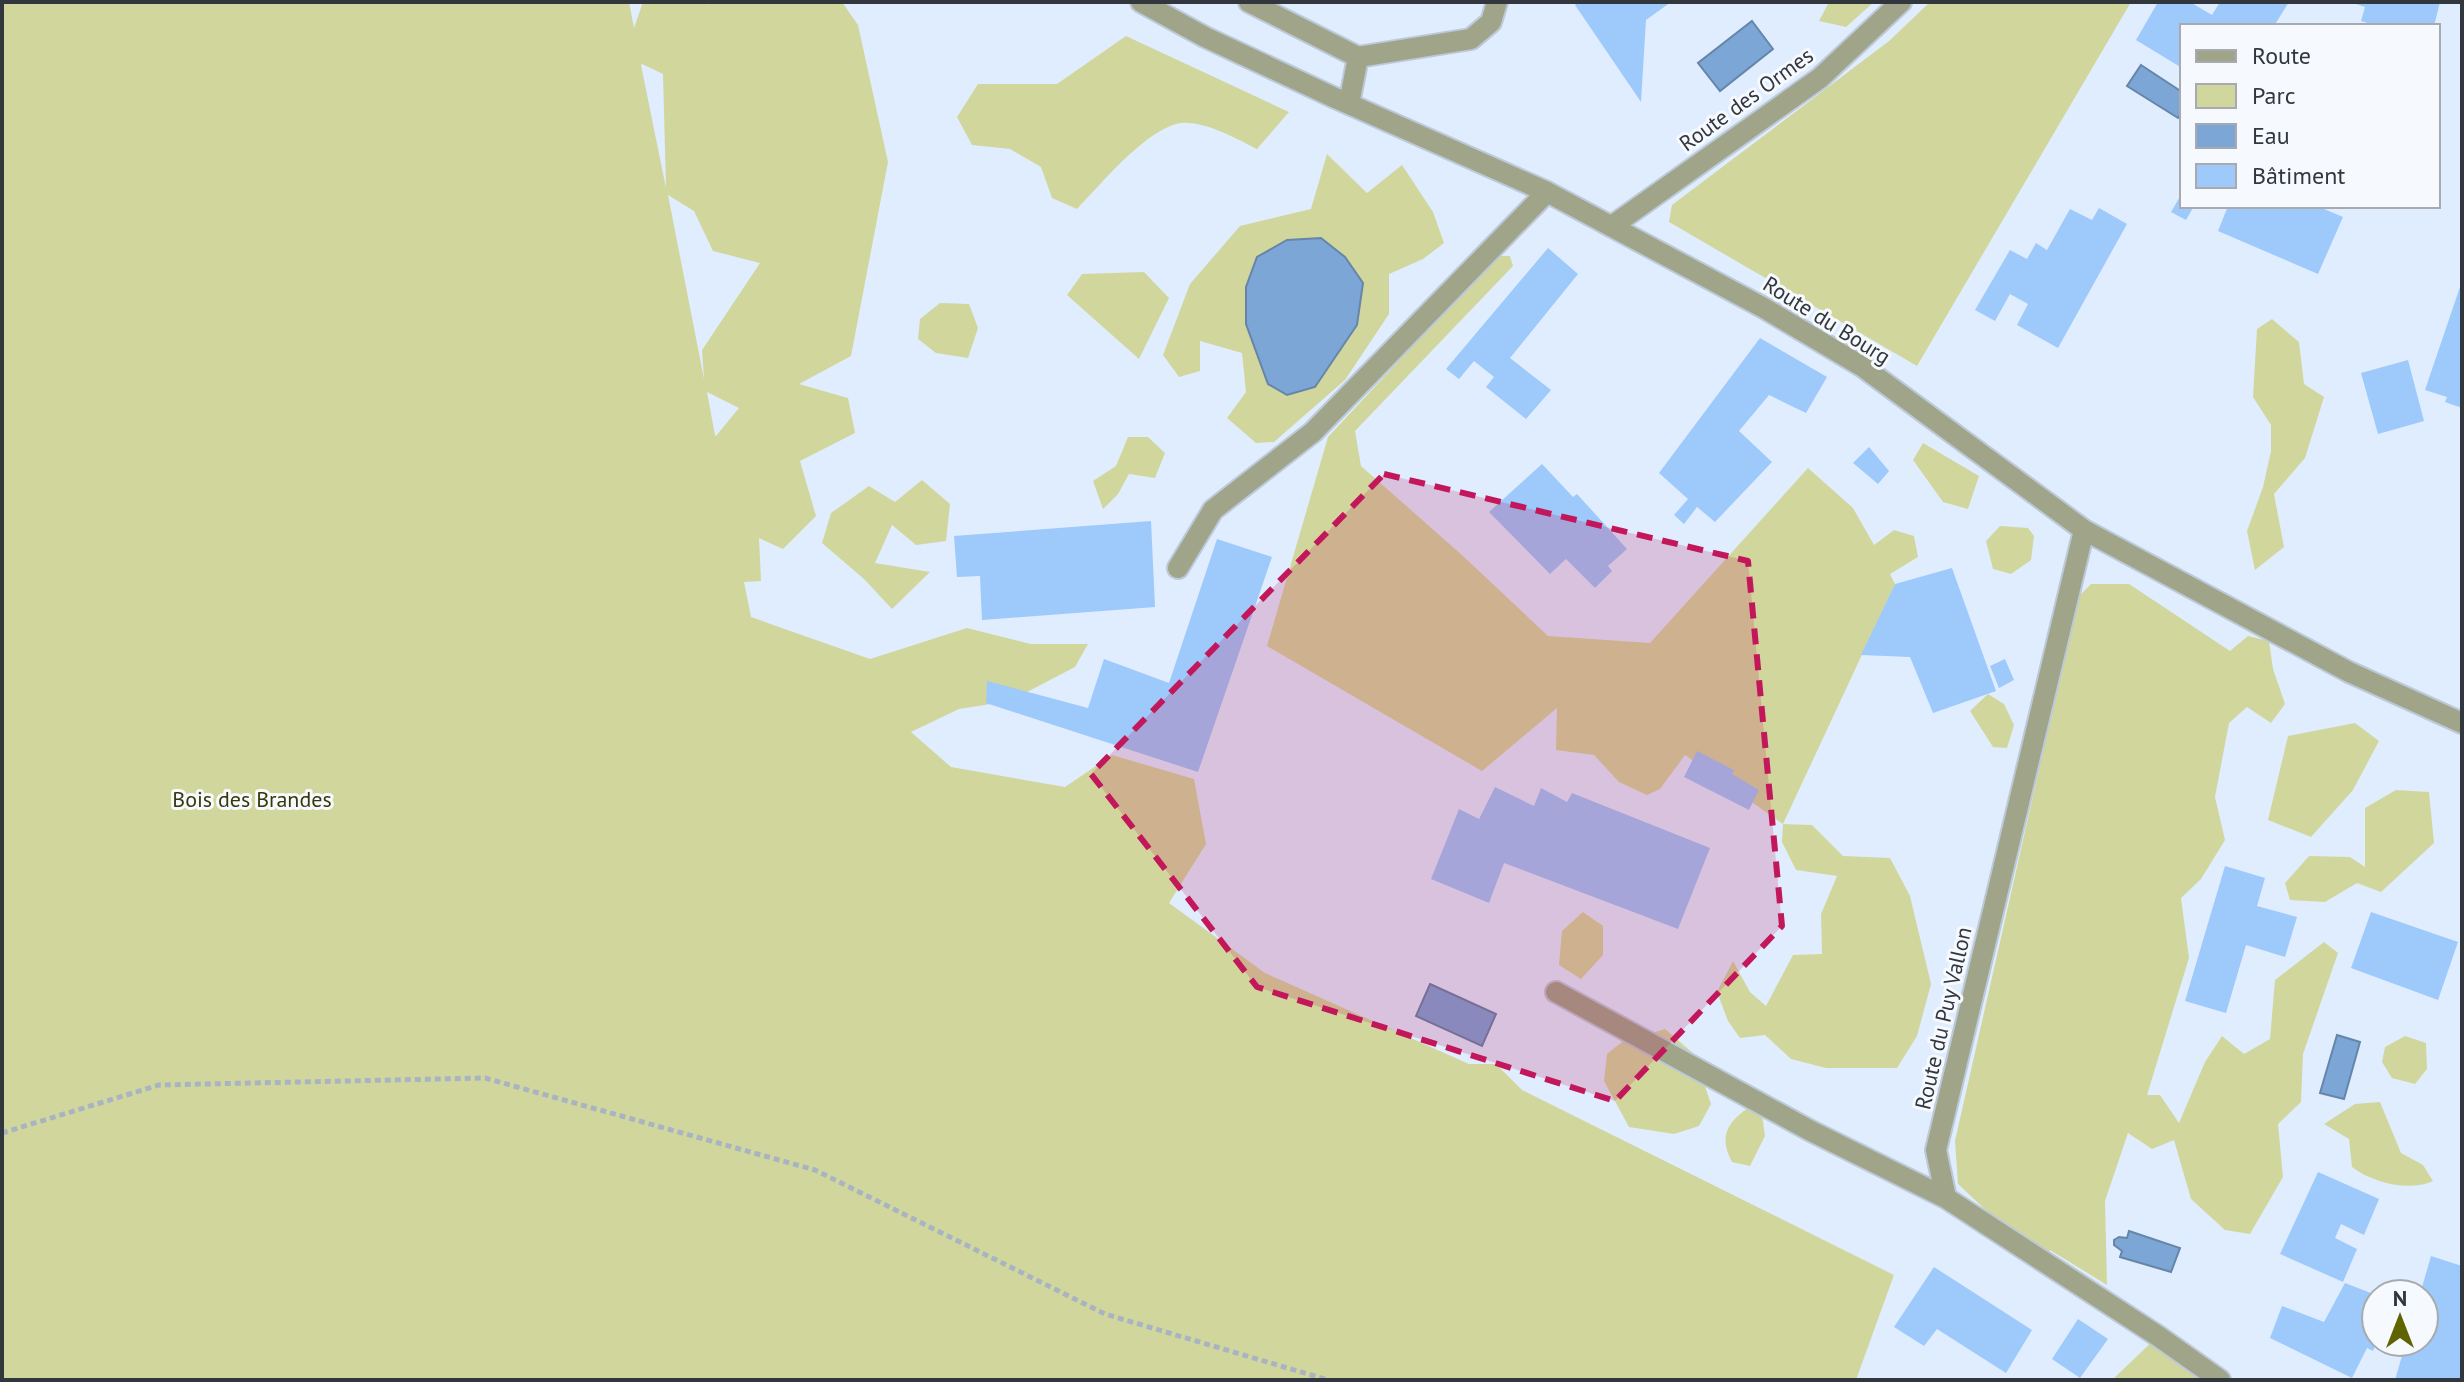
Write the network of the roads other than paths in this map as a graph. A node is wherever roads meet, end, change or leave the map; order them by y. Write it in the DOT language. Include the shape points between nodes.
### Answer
graph roads {
  1 [pos="1141,2"];
  2 [pos="1249,2"];
  3 [pos="1497,2"];
  4 [pos="1901,2"];
  5 [pos="1358,57"];
  6 [pos="1349,104"];
  7 [pos="1547,192"];
  8 [pos="1612,226"];
  9 [pos="2084,530"];
  10 [pos="1178,568"];
  11 [pos="2462,723"];
  12 [pos="1556,992"];
  13 [pos="1946,1198"];
  14 [pos="2220,1380"];
  1 -- 6 [label="street, Route du Bourg"];
  2 -- 5 [label="street"];
  3 -- 5 [label="street" via="1491,22 1471,39"];
  4 -- 8 [label="street, Route des Ormes" via="1820,78"];
  5 -- 6 [label="street"];
  6 -- 7 [label="street, Route du Bourg"];
  7 -- 8 [label="street, Route du Bourg"];
  7 -- 10 [label="street" via="1313,432 1213,510"];
  8 -- 9 [label="street, Route du Bourg" via="1863,367"];
  9 -- 11 [label="street, Route du Bourg" via="2349,672"];
  9 -- 13 [label="street, Route du Puy Vallon" via="1936,1150"];
  12 -- 13 [label="street"];
  13 -- 14 [label="street"];
}
